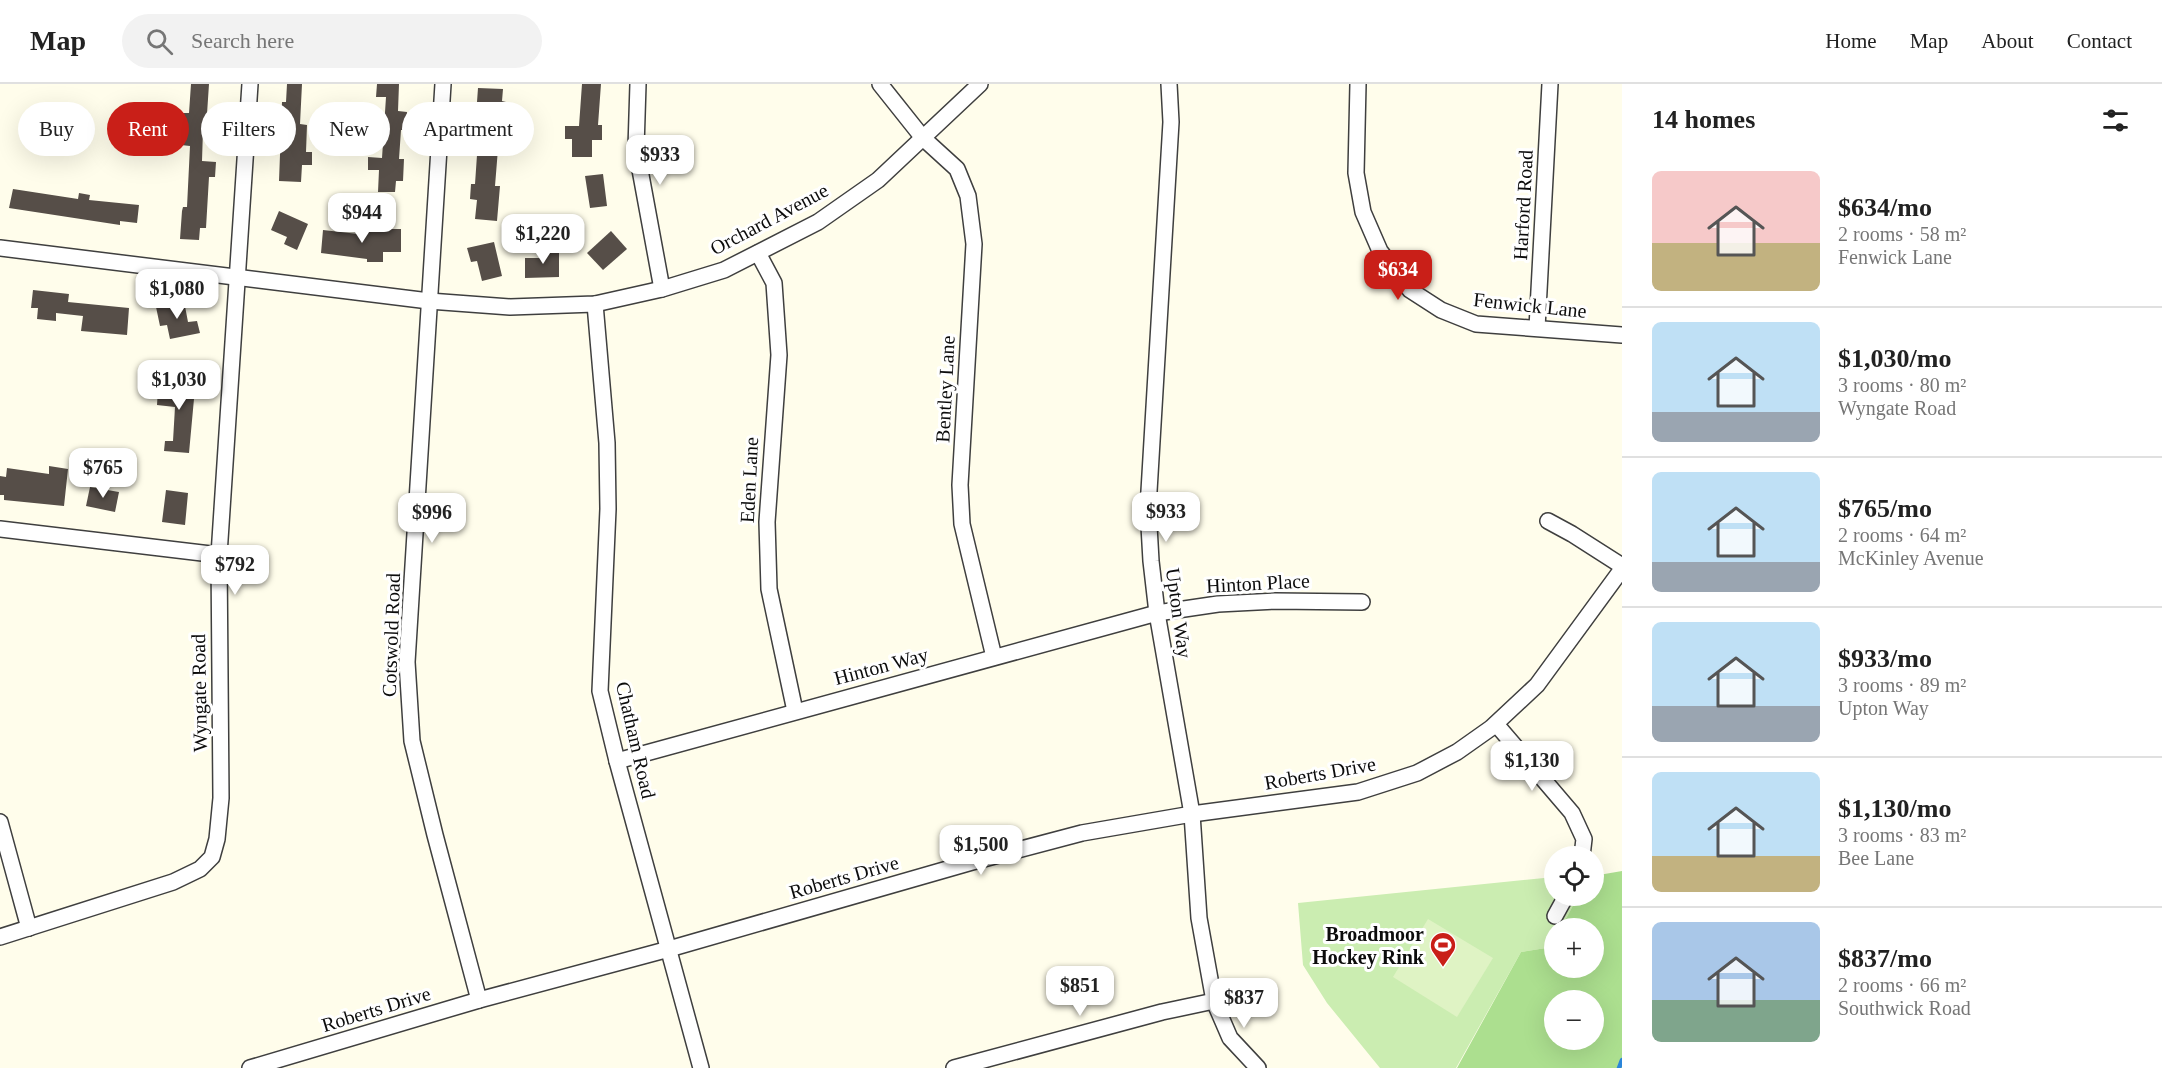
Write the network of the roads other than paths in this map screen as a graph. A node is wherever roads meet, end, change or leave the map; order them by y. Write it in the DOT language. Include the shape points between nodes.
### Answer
graph roads {
  1 [pos="250,84"];
  2 [pos="443,84"];
  3 [pos="638,84"];
  4 [pos="880,84"];
  5 [pos="980,84"];
  6 [pos="1169,84"];
  7 [pos="1358,84"];
  8 [pos="1550,84"];
  9 [pos="922,138"];
  10 [pos="0,248"];
  11 [pos="758,253"];
  12 [pos="238,277"];
  13 [pos="662,289"];
  14 [pos="429,301"];
  15 [pos="595,304"];
  16 [pos="1537,328"];
  17 [pos="1622,334"];
  18 [pos="1548,522"];
  19 [pos="0,529"];
  20 [pos="219,555"];
  21 [pos="1622,568"];
  22 [pos="1362,602"];
  23 [pos="1156,613"];
  24 [pos="994,657"];
  25 [pos="795,711"];
  26 [pos="1496,724"];
  27 [pos="617,761"];
  28 [pos="1192,814"];
  29 [pos="0,822"];
  30 [pos="1583,846"];
  31 [pos="1560,906"];
  32 [pos="1555,916"];
  33 [pos="29,928"];
  34 [pos="0,937"];
  35 [pos="669,949"];
  36 [pos="478,1000"];
  37 [pos="1214,1001"];
  38 [pos="250,1068"];
  39 [pos="701,1068"];
  40 [pos="954,1068"];
  41 [pos="1258,1068"];
  1 -- 12 [label="street, Wyngate Road"];
  2 -- 14 [label="street, Cotswold Road"];
  3 -- 13 [label="street" via="636,148"];
  4 -- 9 [label="street, Bentley Lane"];
  5 -- 9 [label="street, Orchard Avenue"];
  6 -- 23 [label="street, Upton Way" via="1148,508"];
  7 -- 16 [label="street, Fenwick Lane" via="1356,173 1363,212 1380,251 1410,290 1441,310 1476,324"];
  8 -- 16 [label="street, Harford Road"];
  9 -- 11 [label="street, Orchard Avenue" via="878,180 826,216"];
  9 -- 24 [label="street, Bentley Lane" via="957,169 968,196 974,244 960,485 962,524"];
  10 -- 12 [label="street, Orchard Avenue"];
  11 -- 13 [label="street, Orchard Avenue" via="724,270"];
  11 -- 25 [label="street, Eden Lane" via="774,282 778,355 767,522 769,589"];
  12 -- 14 [label="street, Orchard Avenue"];
  12 -- 20 [label="street, Wyngate Road"];
  13 -- 15 [label="street, Orchard Avenue"];
  14 -- 15 [label="street, Orchard Avenue" via="510,307"];
  14 -- 36 [label="street, Cotswold Road" via="407,662 412,741"];
  15 -- 27 [label="street, Chatham Road" via="607,443 608,509 600,691"];
  16 -- 17 [label="street, Fenwick Lane"];
  18 -- 21 [label="street"];
  19 -- 20 [label="street"];
  20 -- 33 [label="street, Wyngate Road" via="221,798 212,857 200,869 173,882"];
  21 -- 26 [label="street, Roberts Drive" via="1537,685"];
  22 -- 23 [label="street, Hinton Place" via="1218,604"];
  23 -- 24 [label="street, Hinton Way"];
  23 -- 28 [label="street, Upton Way"];
  24 -- 25 [label="street, Hinton Way"];
  25 -- 27 [label="street, Hinton Way"];
  26 -- 28 [label="street, Roberts Drive" via="1457,752 1417,773 1358,792"];
  26 -- 30 [label="street" via="1572,813 1584,839"];
  27 -- 35 [label="street, Chatham Road"];
  28 -- 35 [label="street, Roberts Drive" via="1082,833"];
  28 -- 37 [label="street, Upton Way" via="1199,918"];
  29 -- 33 [label="street"];
  31 -- 32 [label="street"];
  33 -- 34 [label="street, Wyngate Road"];
  35 -- 36 [label="street, Roberts Drive"];
  35 -- 39 [label="street, Chatham Road"];
  36 -- 38 [label="street, Roberts Drive"];
  37 -- 40 [label="street"];
  37 -- 41 [label="street, Upton Way" via="1230,1038"];
}
